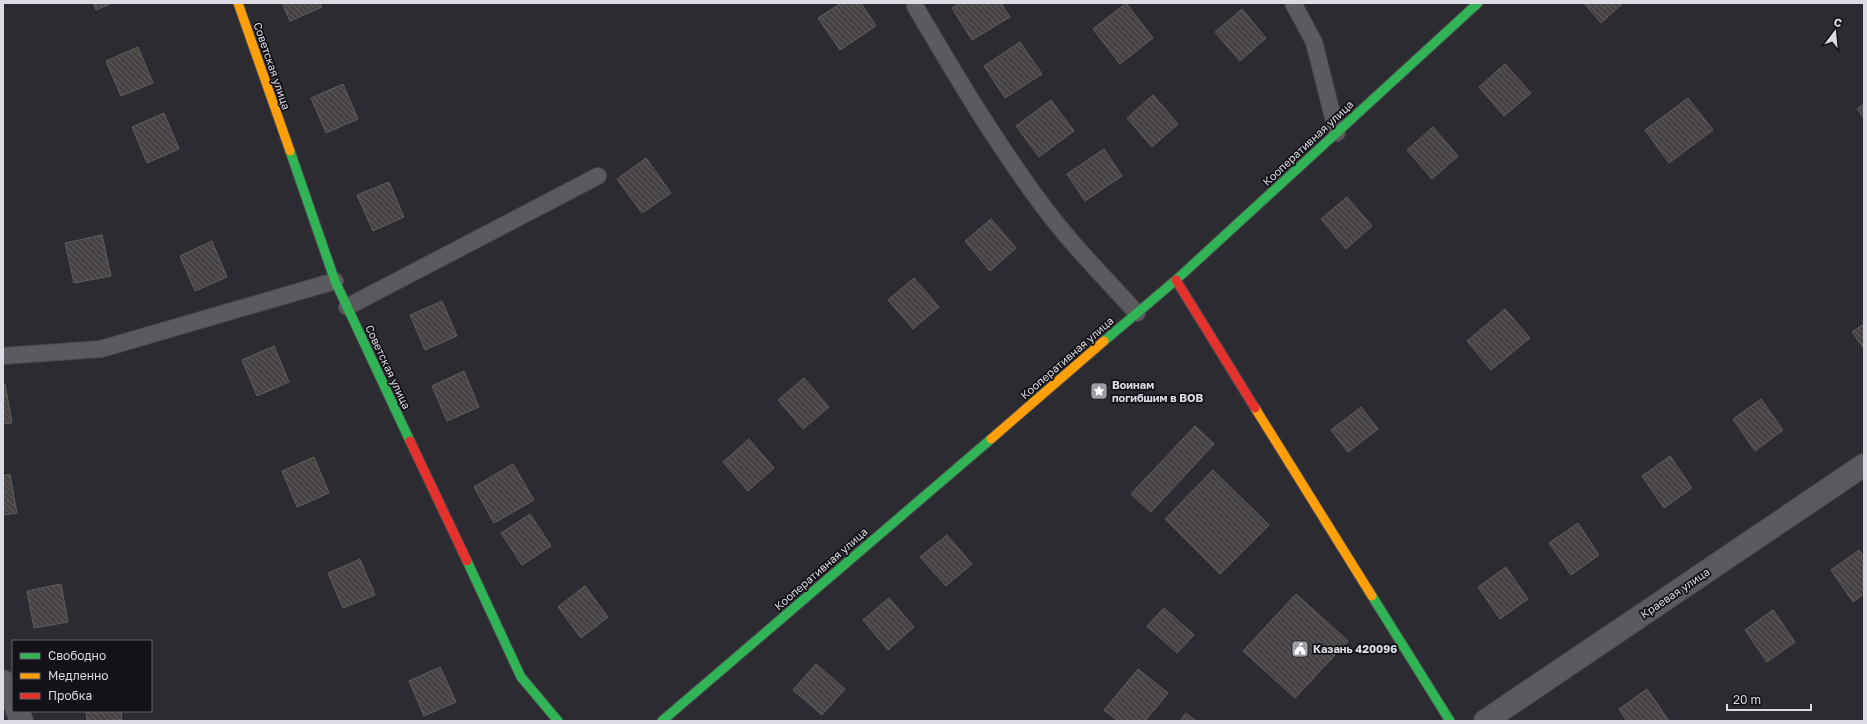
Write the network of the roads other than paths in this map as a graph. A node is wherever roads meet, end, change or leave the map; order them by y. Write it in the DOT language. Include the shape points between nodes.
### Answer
graph roads {
  1 [pos="238,3"];
  2 [pos="1293,3"];
  3 [pos="1478,3"];
  4 [pos="915,6"];
  5 [pos="1337,133"];
  6 [pos="598,176"];
  7 [pos="1176,280"];
  8 [pos="335,281"];
  9 [pos="347,307"];
  10 [pos="1137,313"];
  11 [pos="3,356"];
  12 [pos="1864,465"];
  13 [pos="3,681"];
  14 [pos="12,700"];
  15 [pos="18,712"];
  16 [pos="22,721"];
  17 [pos="558,721"];
  18 [pos="662,721"];
  19 [pos="1450,721"];
  20 [pos="1485,721"];
  1 -- 8 [label="street, Советская улица"];
  2 -- 5 [label="lane" via="1314,42"];
  3 -- 5 [label="street, Кооперативная улица"];
  4 -- 10 [label="lane" via="970,100 1043,207"];
  5 -- 7 [label="street, Кооперативная улица"];
  6 -- 9 [label="lane"];
  7 -- 10 [label="street, Кооперативная улица"];
  7 -- 19 [label="street"];
  8 -- 9 [label="street, Советская улица"];
  8 -- 11 [label="lane" via="101,349"];
  9 -- 17 [label="street, Советская улица" via="521,677"];
  10 -- 18 [label="street, Кооперативная улица"];
  12 -- 20 [label="street, Краевая улица"];
  13 -- 14 [label="street"];
  15 -- 16 [label="street"];
}
